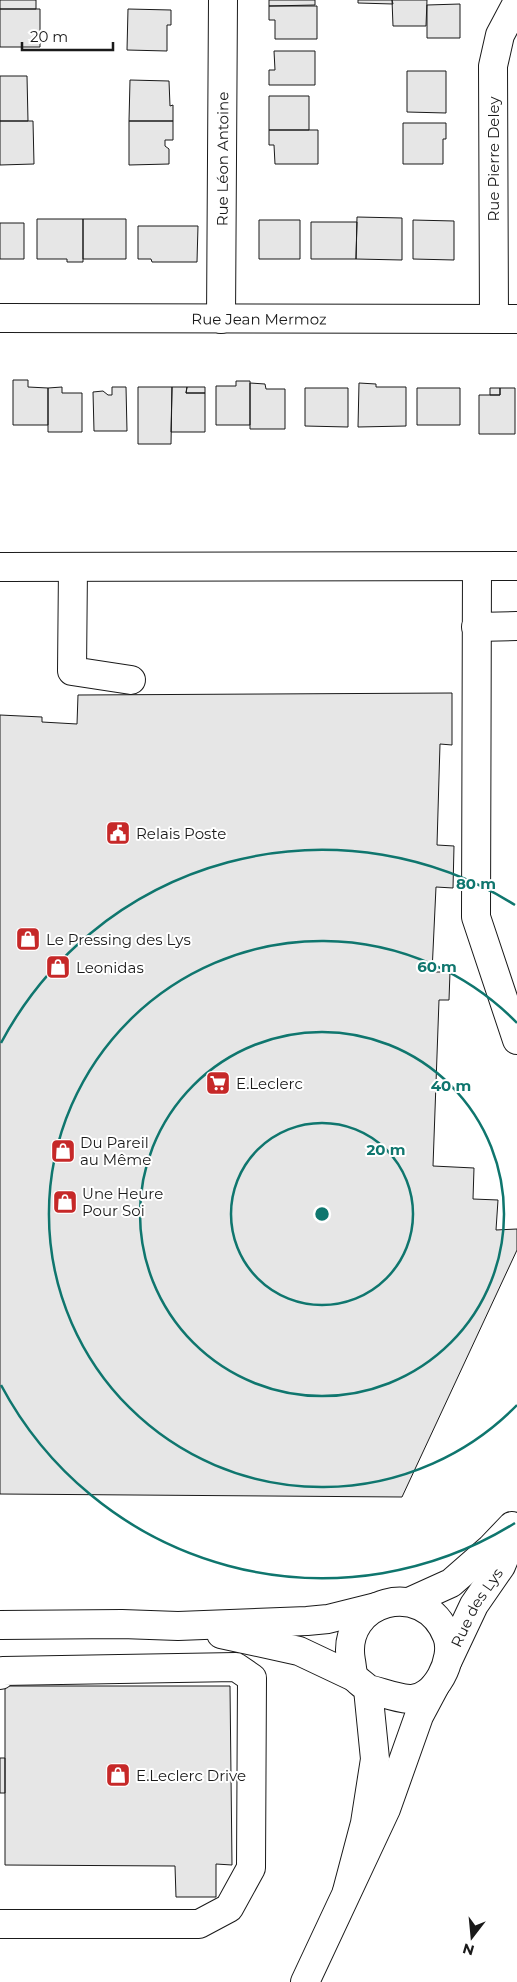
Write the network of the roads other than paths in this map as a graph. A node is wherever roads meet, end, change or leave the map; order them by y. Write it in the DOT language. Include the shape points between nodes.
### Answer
graph roads {
  1 [pos="223,0"];
  2 [pos="517,4"];
  3 [pos="0,318"];
  4 [pos="221,319"];
  5 [pos="505,319"];
  6 [pos="517,566"];
  7 [pos="0,567"];
  8 [pos="73,567"];
  9 [pos="477,567"];
  10 [pos="517,626"];
  11 [pos="476,627"];
  12 [pos="131,680"];
  13 [pos="517,1040"];
  14 [pos="517,1522"];
  15 [pos="517,1527"];
  16 [pos="409,1602"];
  17 [pos="376,1607"];
  18 [pos="0,1625"];
  19 [pos="178,1626"];
  20 [pos="448,1660"];
  21 [pos="0,1675"];
  22 [pos="361,1683"];
  23 [pos="435,1686"];
  24 [pos="347,1891"];
  25 [pos="0,1924"];
  26 [pos="305,1982"];
  1 -- 4 [label="street, Rue Léon Antoine"];
  2 -- 5 [label="street, Rue Pierre Deley" via="500,36 493,66"];
  3 -- 4 [label="street, Rue Jean Mermoz"];
  4 -- 5 [label="street, Rue Jean Mermoz"];
  6 -- 9 [label="street"];
  7 -- 8 [label="street"];
  8 -- 9 [label="street"];
  8 -- 12 [label="street" via="72,671"];
  9 -- 11 [label="street"];
  10 -- 11 [label="street"];
  11 -- 13 [label="street" via="476,917"];
  14 -- 16 [label="street, Rue des Lys" via="451,1583"];
  15 -- 20 [label="street, Rue des Lys" via="501,1566 474,1605"];
  16 -- 17 [label="street" via="392,1601"];
  16 -- 20 [label="street" via="425,1608 438,1621 448,1638"];
  17 -- 19 [label="street" via="328,1619"];
  17 -- 22 [label="street" via="362,1618 353,1632 350,1652"];
  18 -- 19 [label="street"];
  19 -- 22 [label="street" via="299,1651"];
  20 -- 23 [label="street" via="444,1674"];
  21 -- 25 [label="street" via="3,1670 236,1668 252,1678 251,1868 229,1908 199,1924"];
  22 -- 23 [label="street" via="410,1700"];
  22 -- 24 [label="street" via="375,1759 365,1823"];
  23 -- 24 [label="street" via="419,1716 386,1810"];
  24 -- 26 [label="street"];
}
